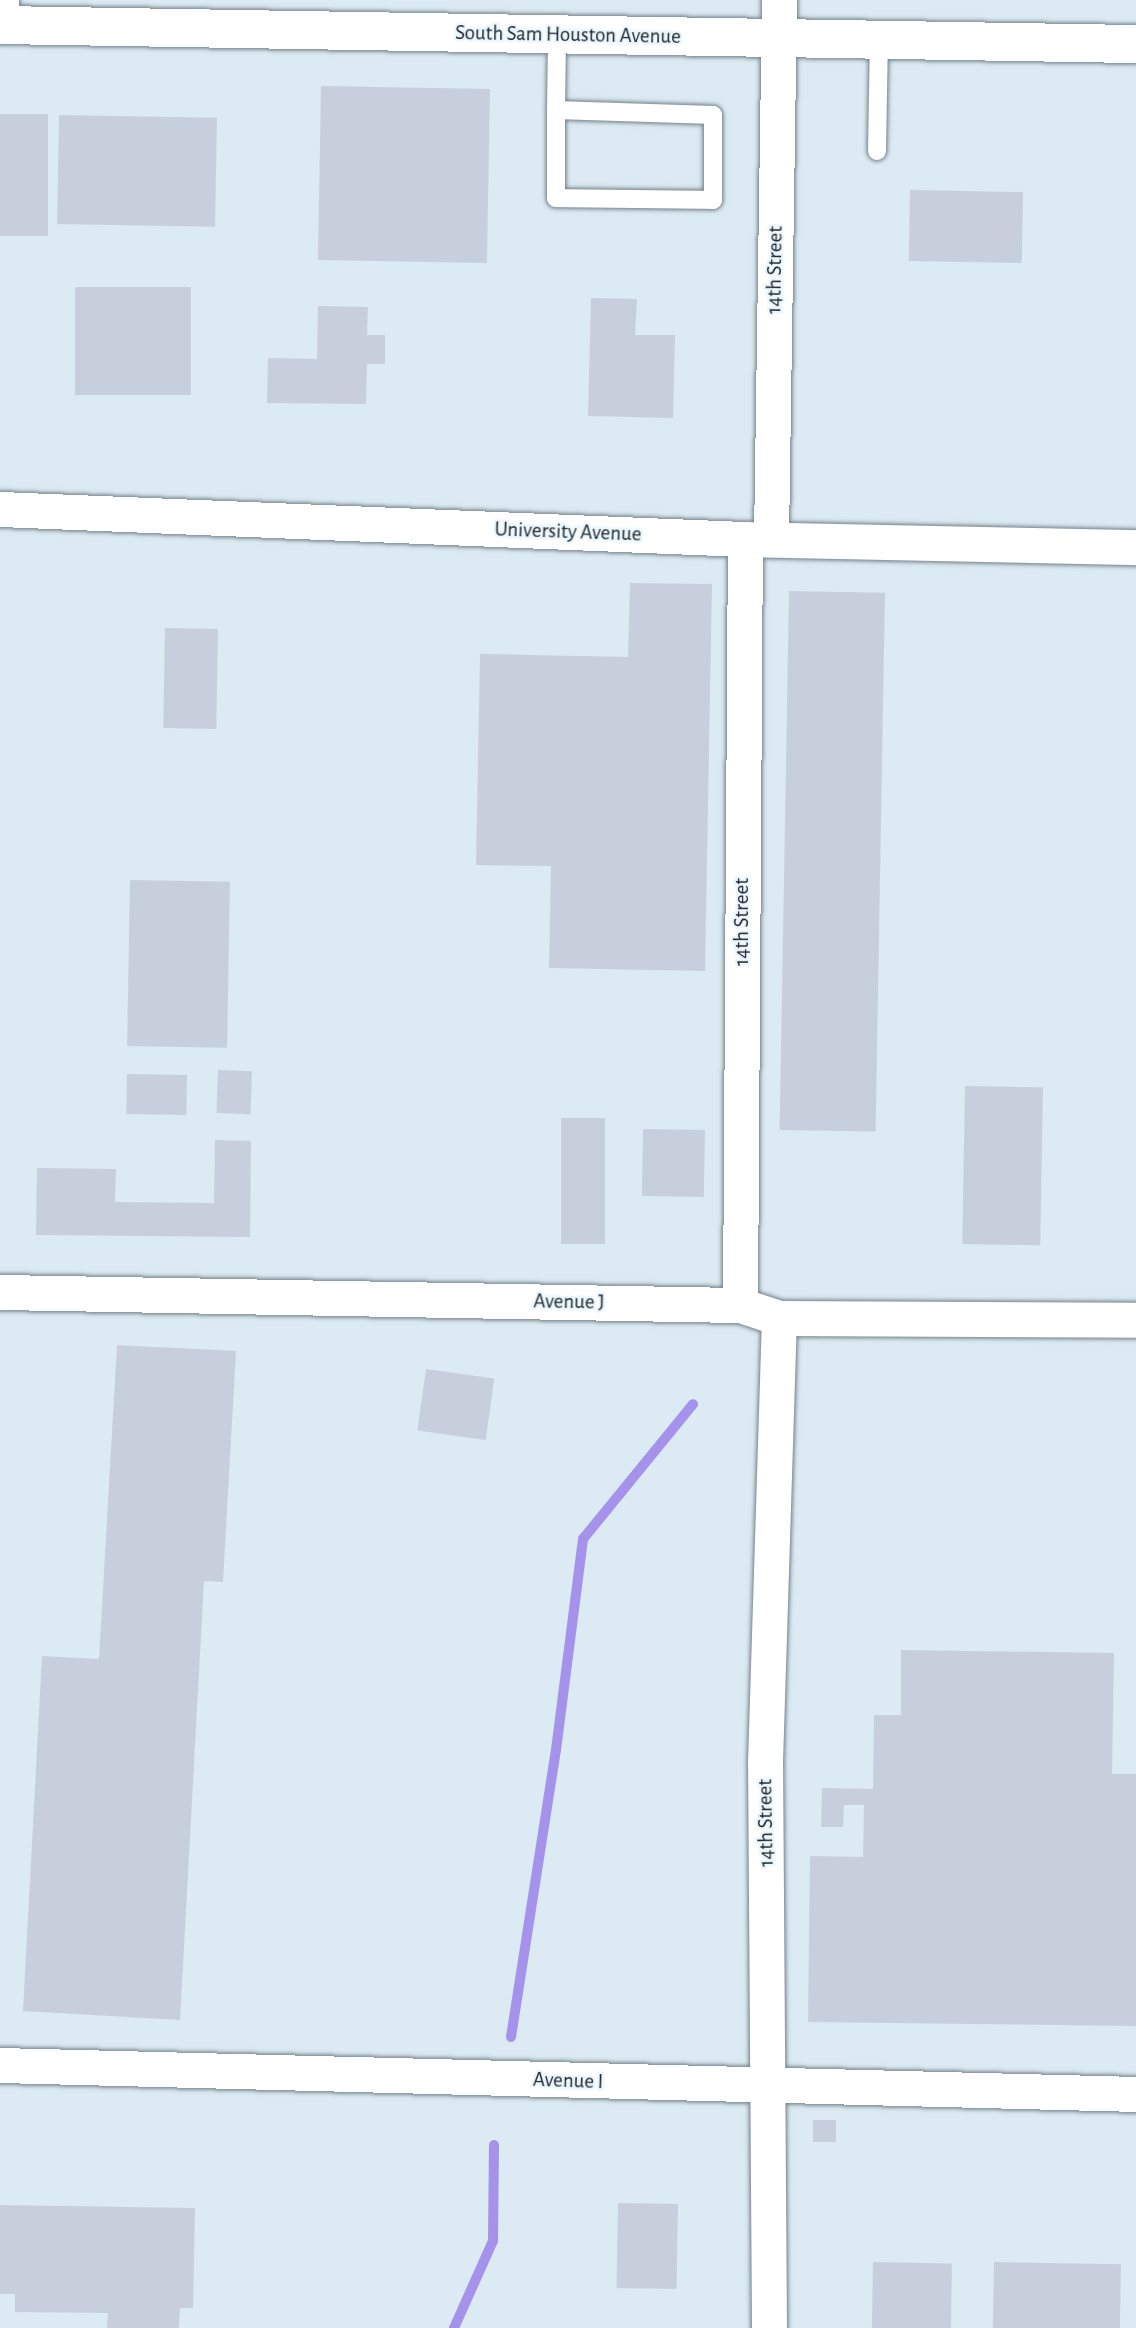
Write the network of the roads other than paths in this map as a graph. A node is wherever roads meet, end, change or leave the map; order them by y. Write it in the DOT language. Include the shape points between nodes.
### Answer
graph roads {
  1 [pos="1,0"];
  2 [pos="779,0"];
  3 [pos="0,25"];
  4 [pos="557,35"];
  5 [pos="778,39"];
  6 [pos="879,40"];
  7 [pos="1136,44"];
  8 [pos="556,110"];
  9 [pos="877,151"];
  10 [pos="0,509"];
  11 [pos="758,539"];
  12 [pos="1136,547"];
  13 [pos="0,1292"];
  14 [pos="740,1305"];
  15 [pos="779,1318"];
  16 [pos="1136,1320"];
  17 [pos="0,2065"];
  18 [pos="769,2087"];
  19 [pos="1136,2094"];
  20 [pos="769,2328"];
  1 -- 3 [label="street"];
  2 -- 5 [label="street, 14th Street"];
  3 -- 4 [label="main road, South Sam Houston Avenue"];
  4 -- 5 [label="main road, South Sam Houston Avenue"];
  4 -- 8 [label="lane"];
  5 -- 6 [label="main road, South Sam Houston Avenue"];
  5 -- 11 [label="street, 14th Street"];
  6 -- 7 [label="main road, South Sam Houston Avenue"];
  6 -- 9 [label="lane"];
  8 -- 8 [label="lane" via="556,198 713,200 713,115"];
  10 -- 11 [label="street, University Avenue"];
  11 -- 12 [label="street, University Avenue"];
  11 -- 14 [label="street, 14th Street"];
  13 -- 14 [label="street, Avenue J"];
  14 -- 15 [label="street, Avenue J"];
  15 -- 16 [label="street, Avenue J"];
  15 -- 18 [label="street, 14th Street" via="765,1762"];
  17 -- 18 [label="street, Avenue I"];
  18 -- 19 [label="street, Avenue I"];
  18 -- 20 [label="street, 14th Street"];
}
